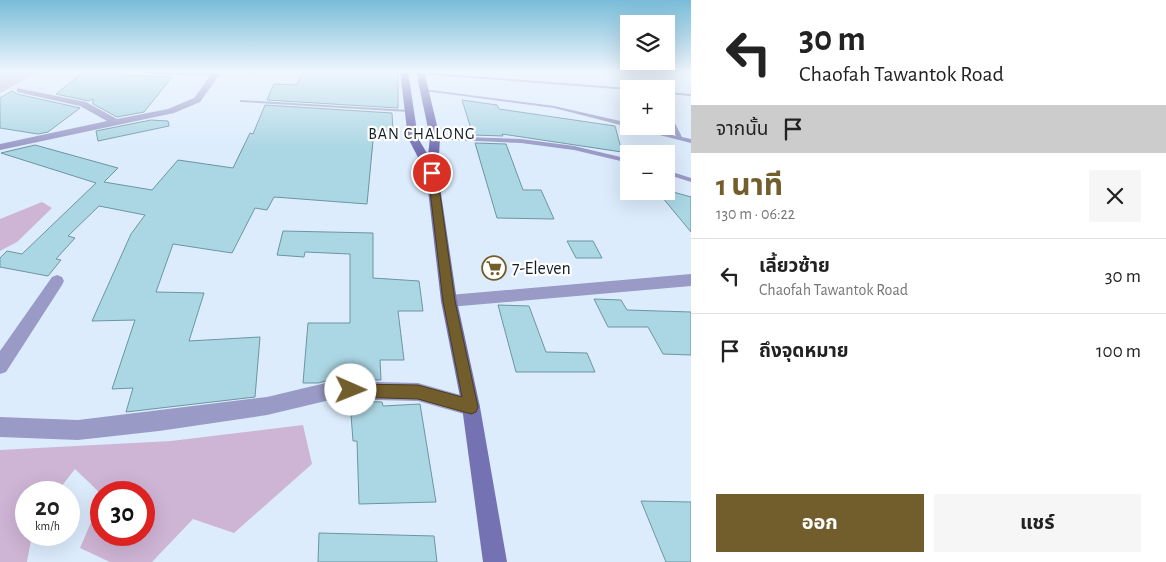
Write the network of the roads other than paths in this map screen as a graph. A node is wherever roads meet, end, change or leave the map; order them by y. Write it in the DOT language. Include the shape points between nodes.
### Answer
graph roads {
  1 [pos="53,97"];
  2 [pos="198,97"];
  3 [pos="407,97"];
  4 [pos="427,97"];
  5 [pos="480,97"];
  6 [pos="242,101"];
  7 [pos="409,111"];
  8 [pos="115,122"];
  9 [pos="620,124"];
  10 [pos="675,128"];
  11 [pos="668,135"];
  12 [pos="435,138"];
  13 [pos="680,138"];
  14 [pos="691,141"];
  15 [pos="0,147"];
  16 [pos="620,159"];
  17 [pos="432,173"];
  18 [pos="675,175"];
  19 [pos="691,180"];
  20 [pos="691,280"];
  21 [pos="57,281"];
  22 [pos="449,301"];
  23 [pos="0,366"];
  24 [pos="471,407"];
  25 [pos="0,427"];
  26 [pos="495,562"];
  1 -- 8 [label="street" via="83,104"];
  2 -- 8 [label="street" via="171,111"];
  3 -- 7 [label="main road"];
  4 -- 12 [label="main road"];
  5 -- 9 [label="lane" via="554,107"];
  6 -- 7 [label="lane"];
  7 -- 17 [label="main road" via="413,138"];
  8 -- 15 [label="street"];
  10 -- 13 [label="lane"];
  11 -- 13 [label="lane"];
  12 -- 16 [label="lane" via="521,141"];
  12 -- 17 [label="main road"];
  13 -- 14 [label="lane"];
  17 -- 22 [label="main road"];
  18 -- 19 [label="lane"];
  20 -- 22 [label="street"];
  21 -- 23 [label="street"];
  22 -- 24 [label="main road"];
  24 -- 25 [label="street" via="418,392 334,390 267,406 78,430"];
  24 -- 26 [label="main road"];
}
